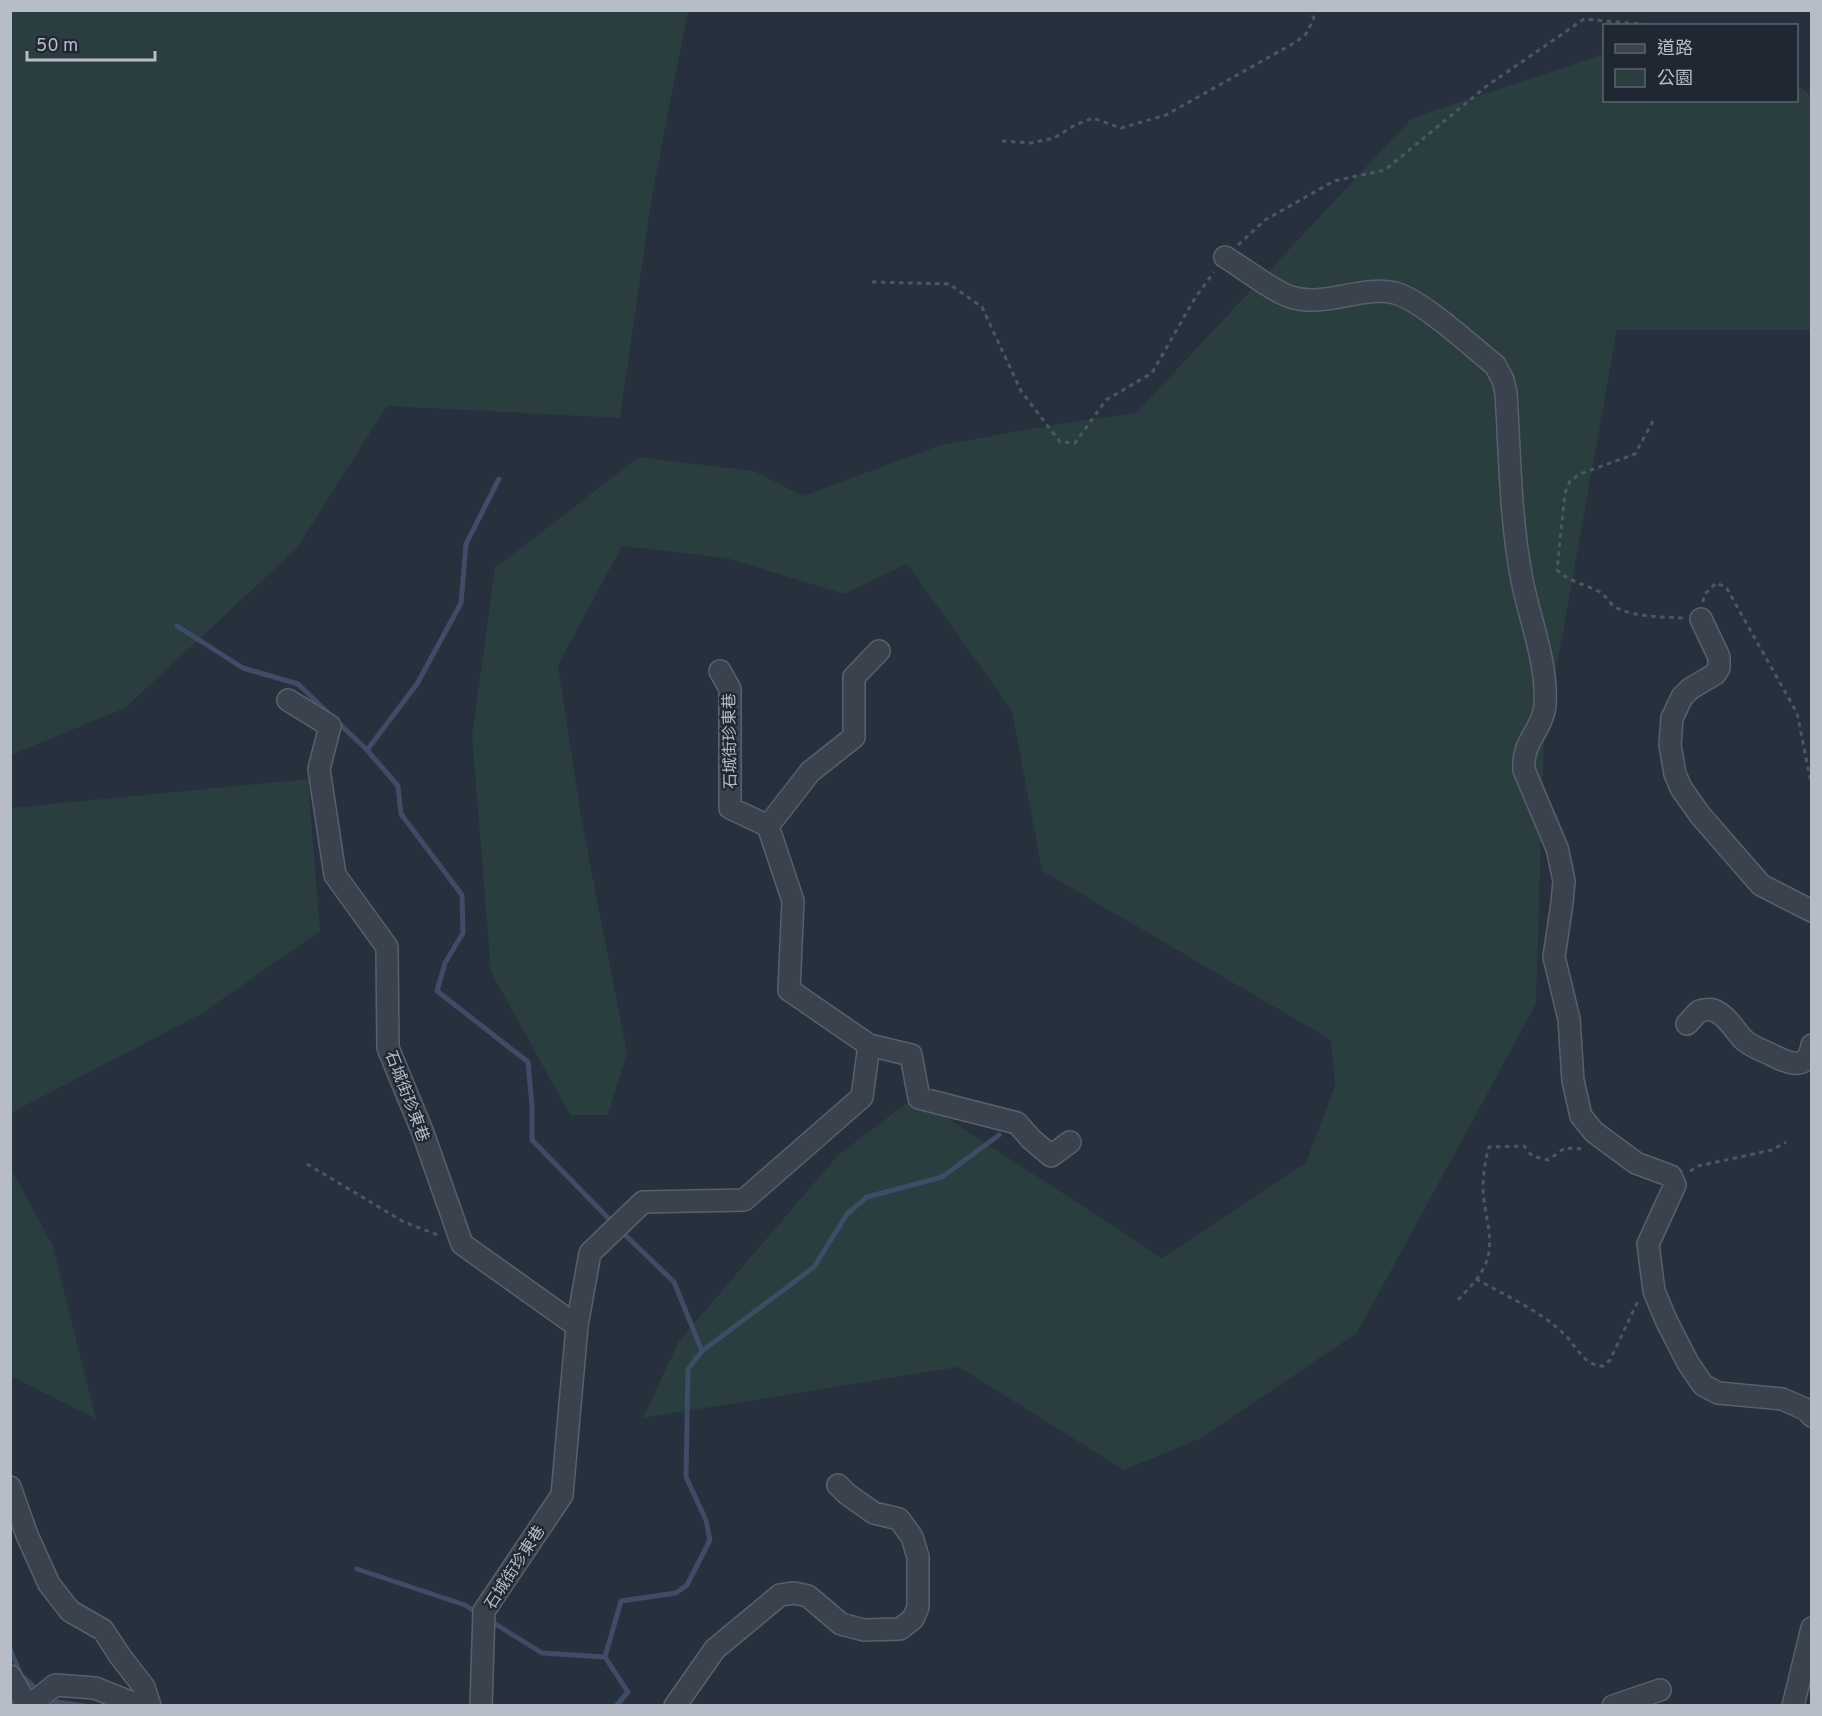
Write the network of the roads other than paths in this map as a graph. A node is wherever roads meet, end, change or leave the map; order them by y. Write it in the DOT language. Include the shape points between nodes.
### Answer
graph roads {
  1 [pos="1225,256"];
  2 [pos="1701,619"];
  3 [pos="879,651"];
  4 [pos="720,671"];
  5 [pos="288,700"];
  6 [pos="768,826"];
  7 [pos="1812,911"];
  8 [pos="1688,1024"];
  9 [pos="1812,1045"];
  10 [pos="869,1046"];
  11 [pos="1070,1142"];
  12 [pos="577,1326"];
  13 [pos="1812,1416"];
  14 [pos="838,1485"];
  15 [pos="10,1487"];
  16 [pos="1812,1628"];
  17 [pos="10,1676"];
  18 [pos="1660,1690"];
  19 [pos="29,1706"];
  20 [pos="140,1706"];
  21 [pos="150,1706"];
  22 [pos="481,1706"];
  23 [pos="675,1706"];
  24 [pos="1614,1706"];
  25 [pos="1793,1706"];
  1 -- 13 [label="street" via="1292,298 1396,293 1423,307 1495,365 1503,380 1514,530 1545,686 1544,711 1526,747 1524,770 1557,848 1564,881 1554,957 1569,1019 1573,1081 1581,1116 1594,1132 1636,1163 1671,1176 1675,1185 1648,1244 1654,1291 1702,1385 1718,1393 1782,1399"];
  2 -- 7 [label="street" via="1719,657 1719,668 1682,697 1672,718 1670,745 1675,774 1700,815 1761,885"];
  3 -- 6 [label="street" via="854,677 854,737 810,772"];
  4 -- 6 [label="street, 石城街珍東巷" via="730,689 730,808"];
  5 -- 12 [label="street, 石城街珍東巷" via="330,726 319,769 335,875 387,947 388,1048 462,1244"];
  6 -- 10 [label="street" via="793,902 789,990"];
  8 -- 9 [label="street" via="1699,1011 1717,1012 1752,1046 1788,1063 1800,1063 1809,1056"];
  10 -- 11 [label="street" via="911,1055 919,1098 1017,1123 1052,1156"];
  10 -- 12 [label="street, 石城街珍東巷" via="862,1097 744,1200 643,1202 605,1238 590,1253"];
  12 -- 22 [label="street, 石城街珍東巷" via="562,1495 484,1611"];
  14 -- 23 [label="street" via="874,1513 899,1519 912,1537 918,1557 918,1607 912,1619 900,1629 864,1630 841,1624 807,1596 780,1595 715,1649"];
  15 -- 21 [label="street" via="49,1584 70,1611 103,1630 144,1687"];
  16 -- 25 [label="street"];
  17 -- 19 [label="street"];
  18 -- 24 [label="street"];
  19 -- 20 [label="street" via="55,1685 95,1688"];
}
